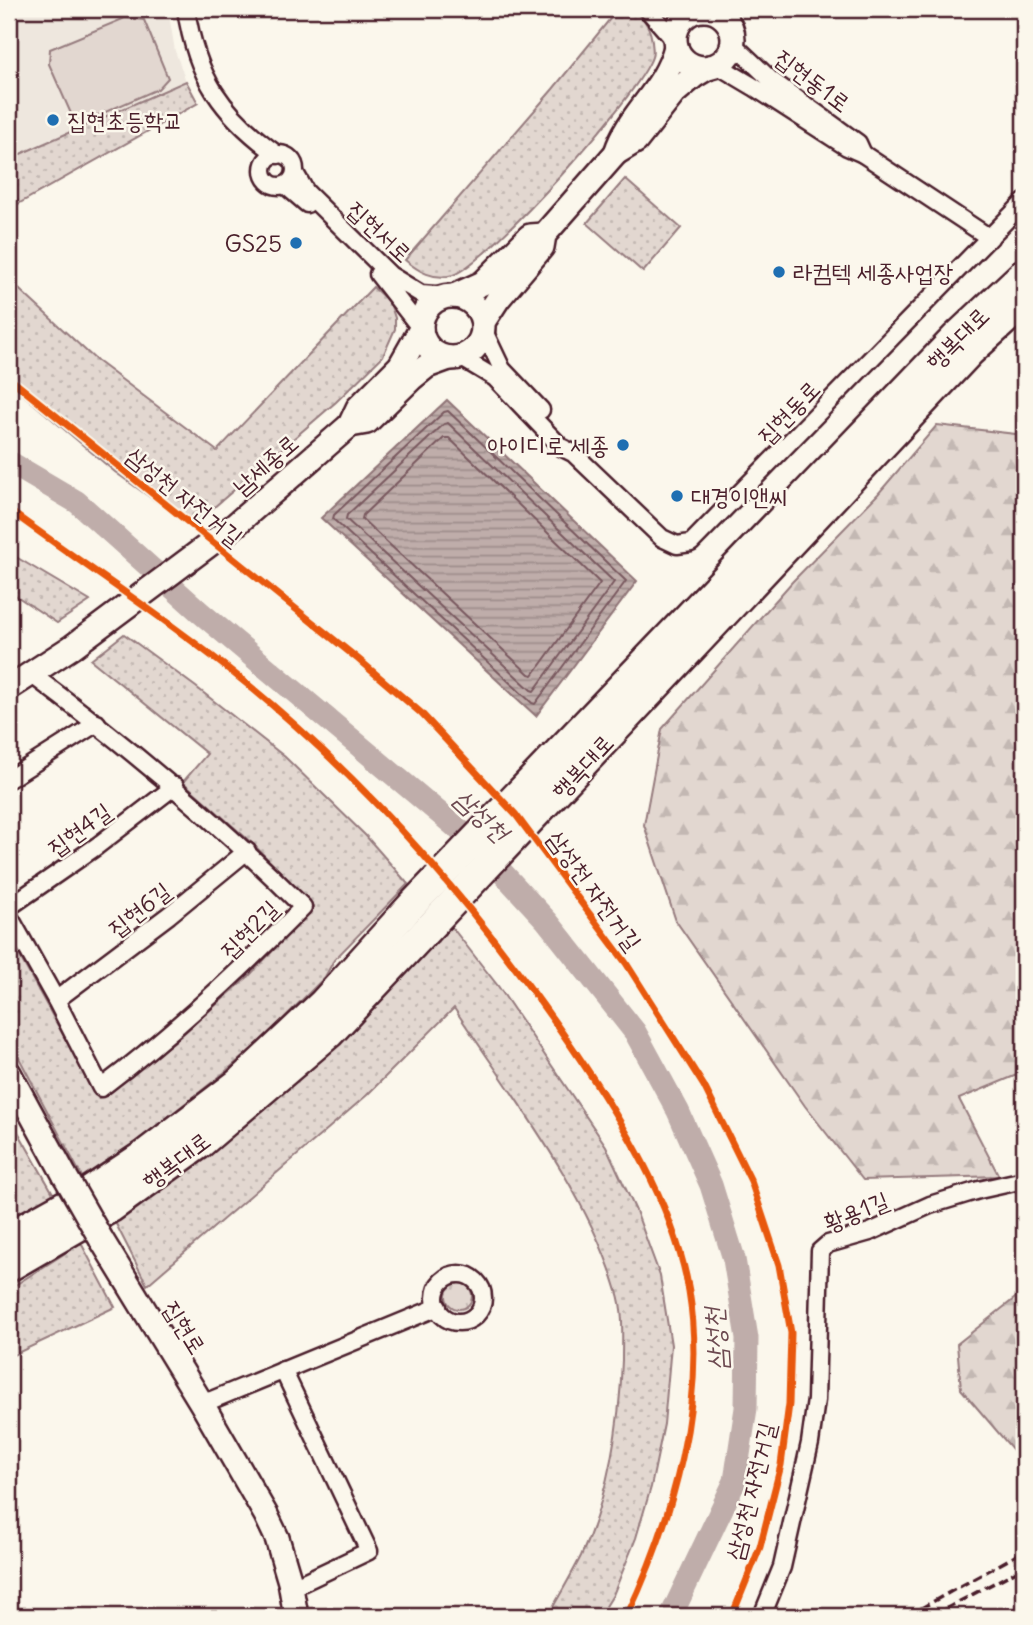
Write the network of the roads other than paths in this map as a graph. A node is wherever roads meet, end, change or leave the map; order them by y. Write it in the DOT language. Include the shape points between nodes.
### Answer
graph roads {
  1 [pos="186,9"];
  2 [pos="647,9"];
  3 [pos="699,9"];
  4 [pos="743,9"];
  5 [pos="733,38"];
  6 [pos="675,44"];
  7 [pos="713,66"];
  8 [pos="234,117"];
  9 [pos="616,153"];
  10 [pos="863,154"];
  11 [pos="278,155"];
  12 [pos="264,165"];
  13 [pos="290,179"];
  14 [pos="1024,202"];
  15 [pos="544,234"];
  16 [pos="990,238"];
  17 [pos="1024,256"];
  18 [pos="1019,288"];
  19 [pos="452,296"];
  20 [pos="483,326"];
  21 [pos="421,329"];
  22 [pos="454,357"];
  23 [pos="350,425"];
  24 [pos="573,453"];
  25 [pos="31,674"];
  26 [pos="9,688"];
  27 [pos="97,723"];
  28 [pos="9,779"];
  29 [pos="174,786"];
  30 [pos="533,798"];
  31 [pos="247,851"];
  32 [pos="9,907"];
  33 [pos="9,916"];
  34 [pos="57,1000"];
  35 [pos="9,1073"];
  36 [pos="1024,1180"];
  37 [pos="9,1236"];
  38 [pos="9,1267"];
  39 [pos="438,1307"];
  40 [pos="283,1370"];
  41 [pos="202,1404"];
  42 [pos="291,1588"];
  43 [pos="296,1616"];
  44 [pos="762,1616"];
  1 -- 8 [label="street" via="198,64"];
  2 -- 6 [label="street"];
  3 -- 5 [label="street" via="724,17"];
  3 -- 6 [label="street" via="678,26"];
  4 -- 5 [label="street"];
  5 -- 7 [label="street" via="727,56"];
  5 -- 10 [label="street, 집현동1로" via="771,80 858,143"];
  6 -- 7 [label="street" via="685,61"];
  6 -- 9 [label="street" via="671,67 621,137"];
  7 -- 9 [label="street" via="674,93 636,141"];
  7 -- 10 [label="street, 집현동1로"];
  8 -- 11 [label="street"];
  8 -- 12 [label="street"];
  9 -- 15 [label="street"];
  10 -- 16 [label="street, 집현동1로"];
  11 -- 12 [label="street"];
  11 -- 13 [label="street" via="290,159 295,168"];
  12 -- 13 [label="street" via="266,180 274,186"];
  13 -- 19 [label="street, 집현서로" via="390,275 421,294"];
  13 -- 21 [label="street, 집현서로" via="382,277"];
  14 -- 16 [label="street, 집현동로"];
  15 -- 19 [label="street" via="530,236 483,283"];
  15 -- 20 [label="street" via="542,247 498,299"];
  16 -- 24 [label="street, 집현동로" via="691,543 677,545 662,538"];
  17 -- 18 [label="highway"];
  18 -- 30 [label="highway, 행복대로" via="970,352"];
  19 -- 20 [label="street" via="473,304"];
  19 -- 21 [label="street" via="434,301 426,309"];
  20 -- 22 [label="street" via="475,348"];
  20 -- 24 [label="street, 집현동로" via="502,369 571,443"];
  21 -- 22 [label="street" via="430,349"];
  21 -- 23 [label="street, 남세종로" via="400,366 358,408"];
  22 -- 23 [label="street, 남세종로" via="419,372 367,422"];
  22 -- 24 [label="street, 집현동로" via="495,378 561,447"];
  23 -- 25 [label="street, 남세종로" via="234,526"];
  25 -- 26 [label="street, 남세종로"];
  25 -- 27 [label="street, 집현2길"];
  27 -- 28 [label="street"];
  27 -- 29 [label="street, 집현2길"];
  29 -- 31 [label="street, 집현2길"];
  29 -- 32 [label="street, 집현4길"];
  30 -- 37 [label="highway, 행복대로" via="412,905 323,1003 237,1084 90,1191"];
  30 -- 38 [label="highway, 행복대로" via="430,927 330,1033 200,1143 111,1208"];
  31 -- 34 [label="street, 집현6길"];
  31 -- 34 [label="street, 집현2길" via="303,907 205,1004 101,1087"];
  33 -- 34 [label="street, 집현2길"];
  35 -- 41 [label="street, 집현로, bridge" via="101,1239"];
  36 -- 44 [label="street, 황용1길" via="930,1205 820,1251 816,1400 810,1443 782,1567"];
  39 -- 40 [label="street"];
  40 -- 41 [label="street"];
  40 -- 42 [label="street" via="369,1551"];
  41 -- 42 [label="street, 집현로" via="272,1526"];
  42 -- 43 [label="street, 집현로"];
}
